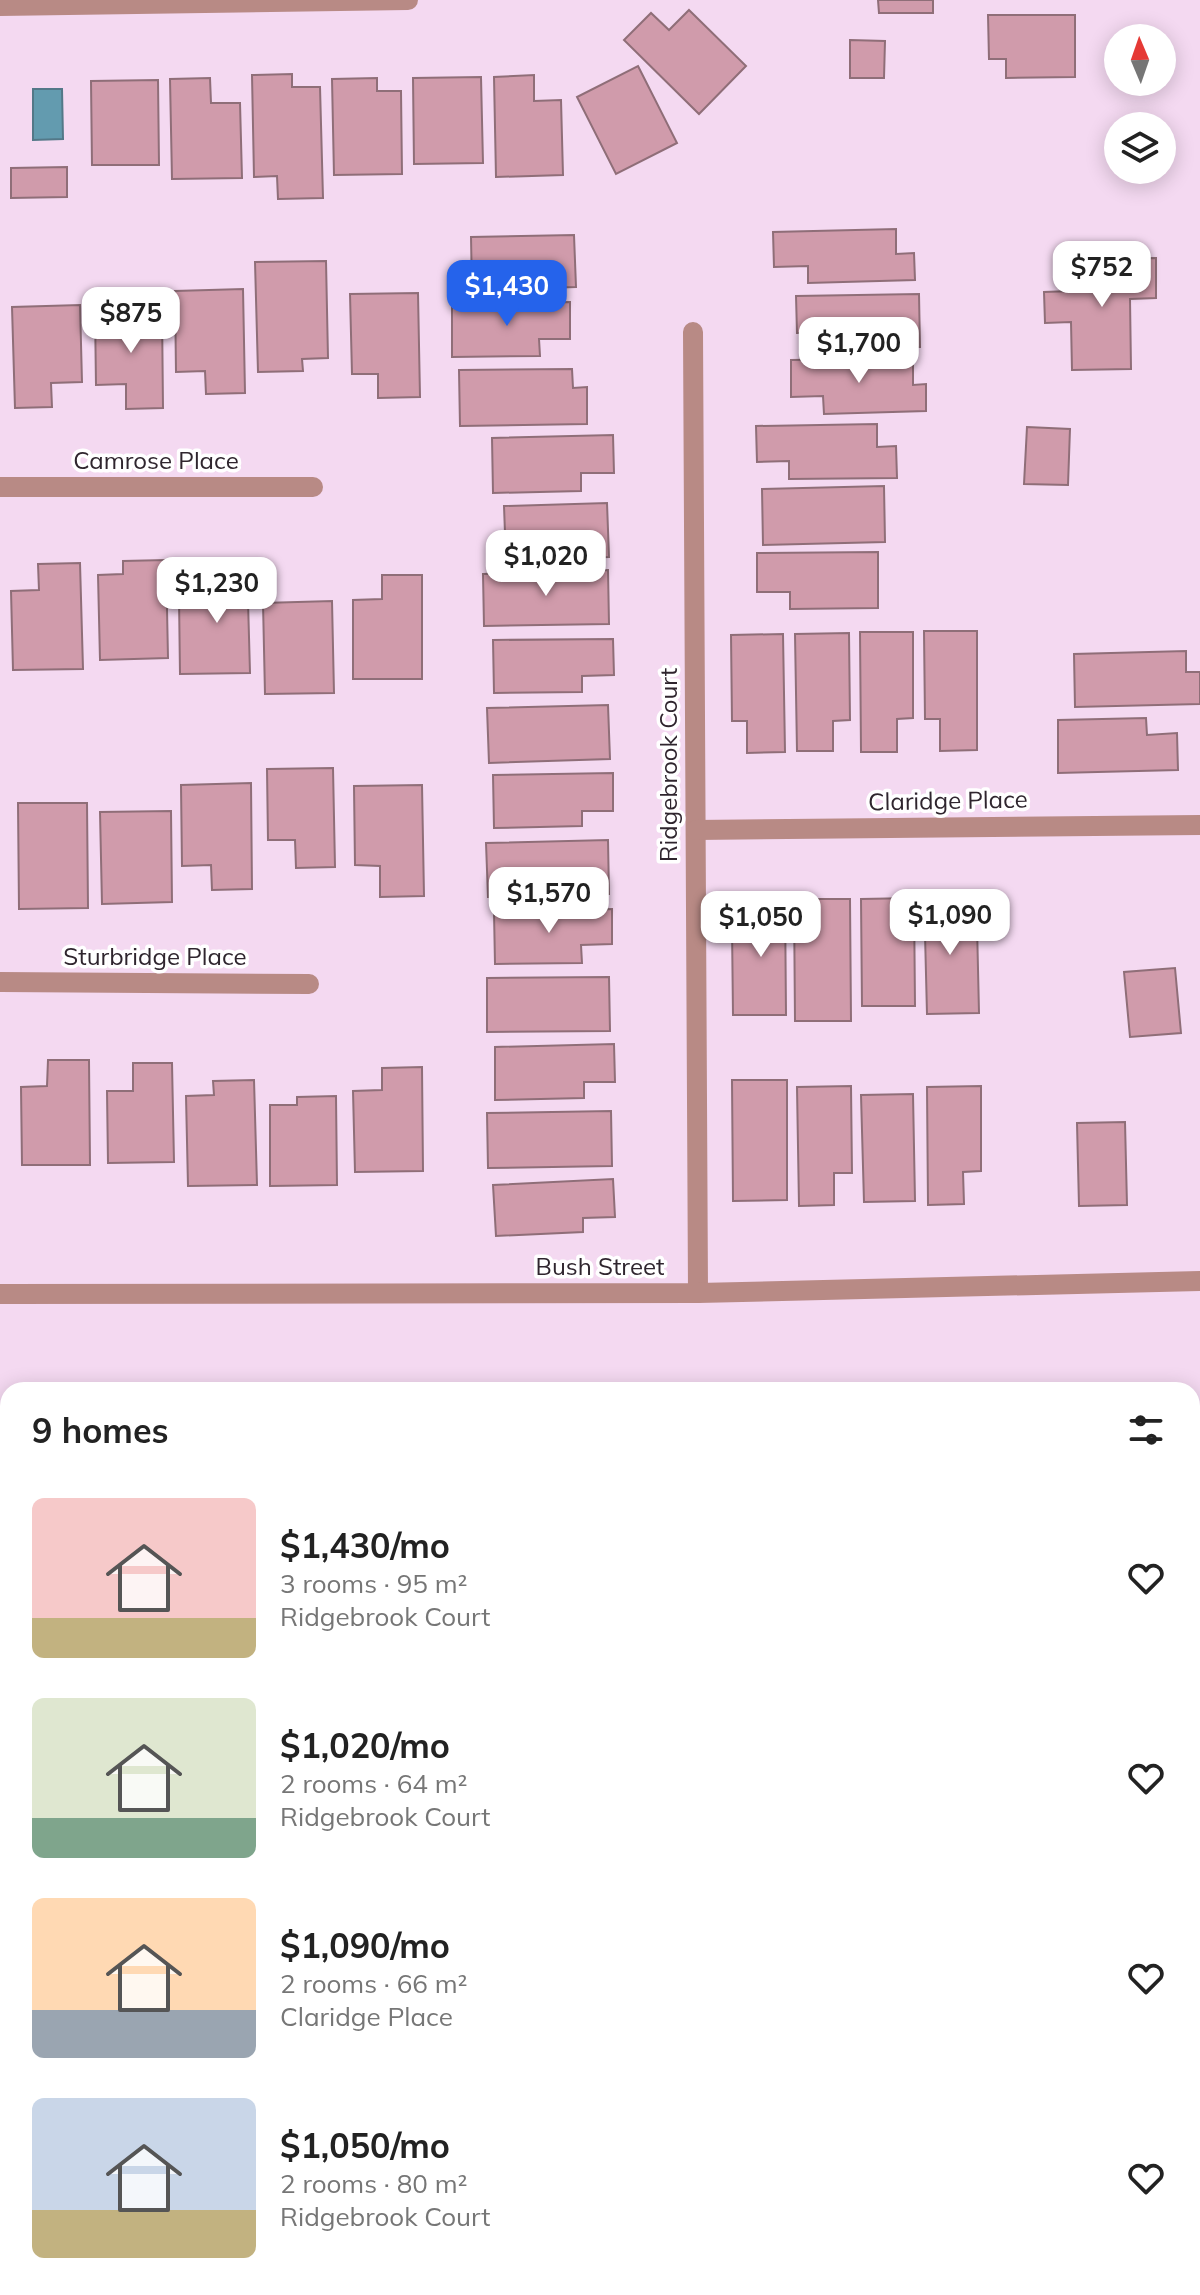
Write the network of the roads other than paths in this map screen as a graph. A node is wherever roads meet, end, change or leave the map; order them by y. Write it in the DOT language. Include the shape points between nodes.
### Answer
graph roads {
  1 [pos="408,0"];
  2 [pos="0,6"];
  3 [pos="693,332"];
  4 [pos="0,487"];
  5 [pos="313,487"];
  6 [pos="1200,825"];
  7 [pos="696,830"];
  8 [pos="0,982"];
  9 [pos="309,984"];
  10 [pos="1200,1281"];
  11 [pos="698,1293"];
  12 [pos="0,1294"];
  1 -- 2 [label="street"];
  3 -- 7 [label="street, Ridgebrook Court"];
  4 -- 5 [label="street, Camrose Place"];
  6 -- 7 [label="street, Claridge Place"];
  7 -- 11 [label="street, Ridgebrook Court"];
  8 -- 9 [label="street, Sturbridge Place"];
  10 -- 11 [label="street, Bush Street"];
  11 -- 12 [label="street, Bush Street"];
}
